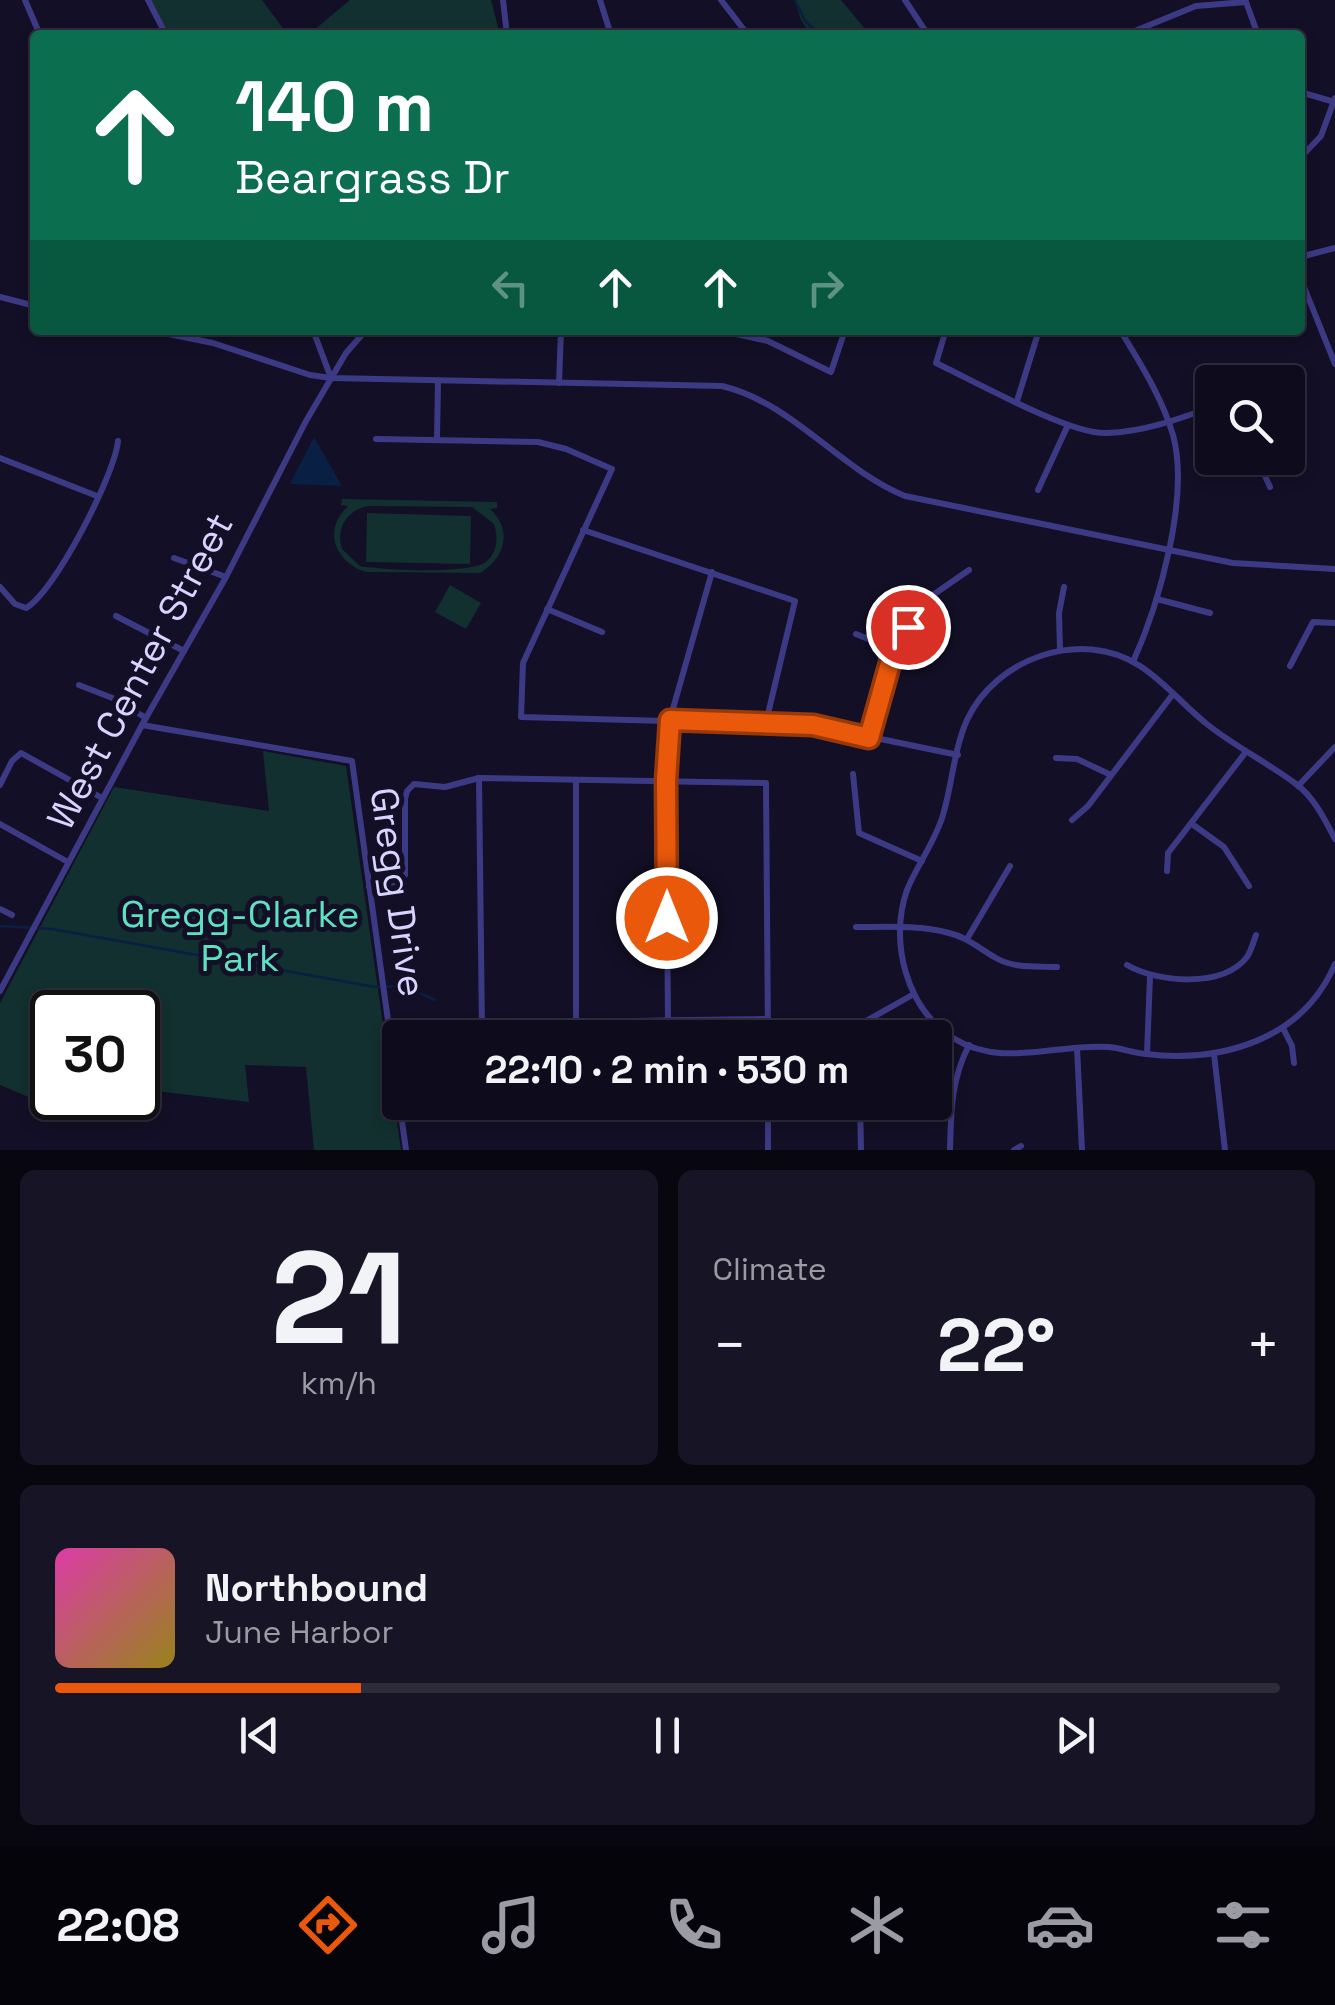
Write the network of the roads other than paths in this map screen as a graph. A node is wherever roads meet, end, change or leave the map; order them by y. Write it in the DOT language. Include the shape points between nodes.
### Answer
graph roads {
  1 [pos="25,0"];
  2 [pos="503,0"];
  3 [pos="600,0"];
  4 [pos="720,0"];
  5 [pos="905,0"];
  6 [pos="149,1"];
  7 [pos="1246,2"];
  8 [pos="1194,3"];
  9 [pos="38,30"];
  10 [pos="164,30"];
  11 [pos="506,30"];
  12 [pos="609,30"];
  13 [pos="744,30"];
  14 [pos="925,30"];
  15 [pos="1136,30"];
  16 [pos="1256,30"];
  17 [pos="1305,93"];
  18 [pos="1335,100"];
  19 [pos="1305,153"];
  20 [pos="1335,248"];
  21 [pos="1305,256"];
  22 [pos="1305,289"];
  23 [pos="0,297"];
  24 [pos="30,305"];
  25 [pos="175,335"];
  26 [pos="315,335"];
  27 [pos="362,335"];
  28 [pos="562,335"];
  29 [pos="741,335"];
  30 [pos="843,335"];
  31 [pos="945,335"];
  32 [pos="1037,335"];
  33 [pos="1123,335"];
  34 [pos="1335,364"];
  35 [pos="330,378"];
  36 [pos="438,381"];
  37 [pos="559,383"];
  38 [pos="1017,401"];
  39 [pos="1195,414"];
  40 [pos="1169,422"];
  41 [pos="1068,425"];
  42 [pos="437,438"];
  43 [pos="376,439"];
  44 [pos="118,441"];
  45 [pos="0,458"];
  46 [pos="1265,475"];
  47 [pos="1270,487"];
  48 [pos="1038,490"];
  49 [pos="98,496"];
  50 [pos="583,530"];
  51 [pos="1166,550"];
  52 [pos="174,558"];
  53 [pos="1335,568"];
  54 [pos="970,570"];
  55 [pos="712,572"];
  56 [pos="226,577"];
  57 [pos="0,587"];
  58 [pos="1064,587"];
  59 [pos="1157,599"];
  60 [pos="547,610"];
  61 [pos="1210,613"];
  62 [pos="116,616"];
  63 [pos="1335,623"];
  64 [pos="602,632"];
  65 [pos="856,634"];
  66 [pos="895,650"];
  67 [pos="1060,650"];
  68 [pos="184,651"];
  69 [pos="1133,662"];
  70 [pos="1290,666"];
  71 [pos="79,685"];
  72 [pos="1172,694"];
  73 [pos="670,720"];
  74 [pos="144,721"];
  75 [pos="766,722"];
  76 [pos="869,738"];
  77 [pos="1335,747"];
  78 [pos="1244,753"];
  79 [pos="958,755"];
  80 [pos="1056,758"];
  81 [pos="853,774"];
  82 [pos="1111,775"];
  83 [pos="479,778"];
  84 [pos="576,780"];
  85 [pos="666,781"];
  86 [pos="0,786"];
  87 [pos="1298,786"];
  88 [pos="102,798"];
  89 [pos="1072,820"];
  90 [pos="0,824"];
  91 [pos="1192,824"];
  92 [pos="1335,839"];
  93 [pos="922,861"];
  94 [pos="68,862"];
  95 [pos="1010,866"];
  96 [pos="1167,871"];
  97 [pos="1250,886"];
  98 [pos="369,887"];
  99 [pos="0,909"];
  100 [pos="12,915"];
  101 [pos="899,926"];
  102 [pos="856,927"];
  103 [pos="1256,935"];
  104 [pos="968,939"];
  105 [pos="1335,964"];
  106 [pos="1127,965"];
  107 [pos="1057,966"];
  108 [pos="1150,976"];
  109 [pos="0,990"];
  110 [pos="914,994"];
  111 [pos="768,1018"];
  112 [pos="390,1020"];
  113 [pos="482,1020"];
  114 [pos="576,1020"];
  115 [pos="668,1020"];
  116 [pos="701,1020"];
  117 [pos="866,1020"];
  118 [pos="1283,1028"];
  119 [pos="969,1045"];
  120 [pos="1077,1048"];
  121 [pos="1147,1054"];
  122 [pos="1214,1054"];
  123 [pos="1294,1063"];
  124 [pos="403,1120"];
  125 [pos="768,1120"];
  126 [pos="860,1120"];
  127 [pos="406,1150"];
  128 [pos="768,1150"];
  129 [pos="860,1150"];
  130 [pos="950,1150"];
  131 [pos="1082,1150"];
  132 [pos="1225,1150"];
  1 -- 9 [label="street"];
  2 -- 11 [label="street"];
  3 -- 12 [label="street"];
  4 -- 13 [label="street"];
  5 -- 14 [label="street"];
  6 -- 10 [label="street"];
  7 -- 8 [label="street"];
  7 -- 16 [label="street"];
  8 -- 15 [label="street"];
  17 -- 18 [label="street"];
  18 -- 19 [label="street" via="1321,136"];
  20 -- 21 [label="street"];
  22 -- 34 [label="street"];
  23 -- 24 [label="street"];
  25 -- 35 [label="street"];
  26 -- 35 [label="street"];
  27 -- 35 [label="street, West Center Street"];
  28 -- 37 [label="street"];
  29 -- 30 [label="street" via="831,372"];
  31 -- 38 [label="street" via="936,364"];
  32 -- 38 [label="street"];
  33 -- 40 [label="street"];
  35 -- 36 [label="street"];
  35 -- 56 [label="street, West Center Street"];
  36 -- 37 [label="street"];
  36 -- 42 [label="street"];
  37 -- 51 [label="street" via="737,390 905,496"];
  38 -- 41 [label="street"];
  39 -- 40 [label="street"];
  40 -- 41 [label="street" via="1105,434"];
  40 -- 51 [label="street" via="1178,490"];
  41 -- 48 [label="street"];
  42 -- 43 [label="street"];
  42 -- 50 [label="street" via="538,442 612,469"];
  44 -- 49 [label="street"];
  45 -- 49 [label="street"];
  46 -- 47 [label="street"];
  49 -- 57 [label="street" via="55,580 34,604 15,604"];
  50 -- 55 [label="street"];
  50 -- 60 [label="street"];
  51 -- 53 [label="street" via="1233,563"];
  51 -- 59 [label="street"];
  52 -- 56 [label="street"];
  54 -- 66 [label="street" via="920,604"];
  55 -- 73 [label="street"];
  55 -- 75 [label="street" via="795,601"];
  56 -- 68 [label="street, West Center Street"];
  58 -- 67 [label="street"];
  59 -- 61 [label="street"];
  59 -- 69 [label="street"];
  60 -- 64 [label="street"];
  60 -- 73 [label="street" via="523,663 522,716"];
  62 -- 68 [label="street"];
  63 -- 70 [label="street" via="1313,622"];
  65 -- 66 [label="street"];
  66 -- 76 [label="street"];
  67 -- 69 [label="street"];
  67 -- 79 [label="street" via="1032,658 982,694"];
  68 -- 74 [label="street, West Center Street"];
  69 -- 72 [label="street"];
  71 -- 74 [label="street" via="115,699"];
  72 -- 78 [label="street"];
  72 -- 82 [label="street"];
  73 -- 75 [label="street"];
  73 -- 85 [label="street"];
  74 -- 88 [label="street, West Center Street"];
  74 -- 98 [label="street, Gregg Drive" via="352,761"];
  75 -- 76 [label="street"];
  76 -- 79 [label="street"];
  77 -- 87 [label="street"];
  78 -- 87 [label="street"];
  78 -- 91 [label="street"];
  79 -- 93 [label="street" via="942,819"];
  80 -- 82 [label="street"];
  81 -- 93 [label="street" via="859,833"];
  82 -- 89 [label="street"];
  83 -- 84 [label="street"];
  83 -- 98 [label="street" via="445,787 412,785 405,800 405,876"];
  83 -- 113 [label="street"];
  84 -- 85 [label="street"];
  84 -- 114 [label="street"];
  85 -- 111 [label="street" via="766,783"];
  85 -- 115 [label="street"];
  86 -- 88 [label="street" via="21,753"];
  87 -- 92 [label="street"];
  88 -- 94 [label="street, West Center Street"];
  90 -- 94 [label="street"];
  91 -- 96 [label="street" via="1168,853"];
  91 -- 97 [label="street" via="1224,847"];
  93 -- 101 [label="street"];
  94 -- 109 [label="street, West Center Street"];
  95 -- 104 [label="street"];
  98 -- 112 [label="street, Gregg Drive"];
  99 -- 100 [label="street"];
  101 -- 102 [label="street"];
  101 -- 104 [label="street"];
  101 -- 110 [label="street"];
  103 -- 108 [label="street" via="1249,955 1222,973"];
  104 -- 107 [label="street" via="1014,966"];
  105 -- 118 [label="street" via="1314,998"];
  106 -- 108 [label="street"];
  108 -- 121 [label="street"];
  110 -- 117 [label="street"];
  110 -- 119 [label="street" via="952,1038"];
  111 -- 116 [label="street"];
  118 -- 122 [label="street"];
  118 -- 123 [label="street"];
  119 -- 120 [label="street" via="1010,1055"];
  119 -- 130 [label="street" via="952,1088"];
  120 -- 121 [label="street"];
  120 -- 131 [label="street"];
  121 -- 122 [label="street"];
  122 -- 132 [label="street"];
  124 -- 127 [label="street, Gregg Drive"];
  125 -- 128 [label="street"];
  126 -- 129 [label="street"];
}
